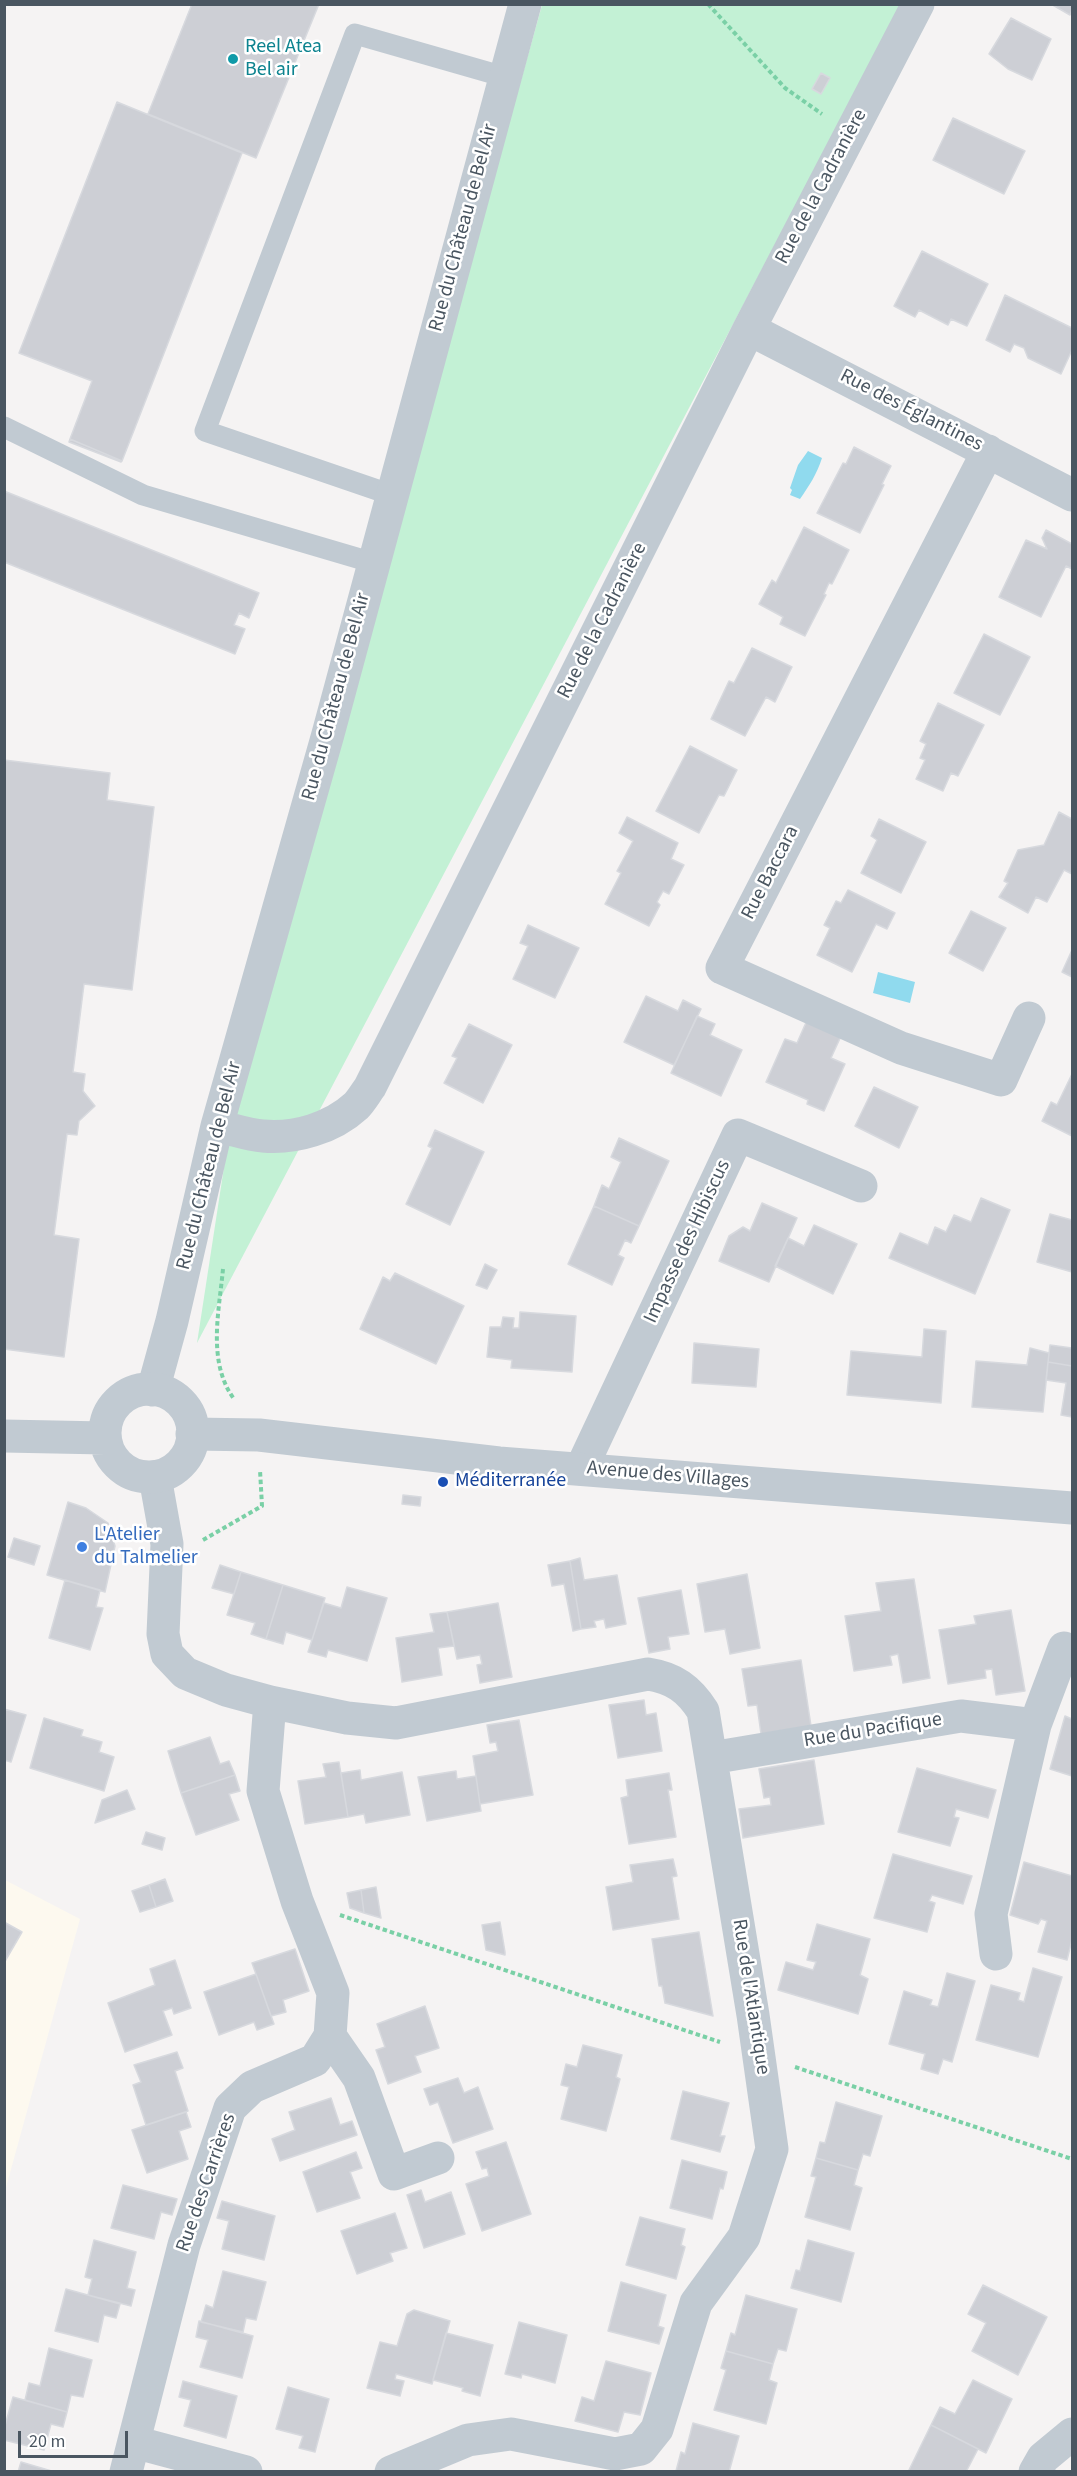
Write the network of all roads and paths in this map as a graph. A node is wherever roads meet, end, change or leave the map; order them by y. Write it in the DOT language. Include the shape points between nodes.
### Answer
graph roads {
  1 [pos="525,4"];
  2 [pos="708,4"];
  3 [pos="918,4"];
  4 [pos="505,78"];
  5 [pos="850,134"];
  6 [pos="749,329"];
  7 [pos="4,427"];
  8 [pos="988,451"];
  9 [pos="392,495"];
  10 [pos="1072,495"];
  11 [pos="374,563"];
  12 [pos="1029,1018"];
  13 [pos="217,1126"];
  14 [pos="861,1186"];
  15 [pos="224,1261"];
  16 [pos="153,1390"];
  17 [pos="192,1434"];
  18 [pos="259,1435"];
  19 [pos="4,1436"];
  20 [pos="105,1438"];
  21 [pos="580,1469"];
  22 [pos="155,1477"];
  23 [pos="1072,1508"];
  24 [pos="167,1544"];
  25 [pos="1064,1648"];
  26 [pos="270,1702"];
  27 [pos="1035,1725"];
  28 [pos="711,1758"];
  29 [pos="297,1901"];
  30 [pos="996,1954"];
  31 [pos="330,2036"];
  32 [pos="759,2055"];
  33 [pos="438,2158"];
  34 [pos="1072,2159"];
  35 [pos="1072,2434"];
  36 [pos="130,2457"];
  37 [pos="246,2472"];
  38 [pos="391,2472"];
  39 [pos="1035,2472"];
  1 -- 4 [label="street, Rue du Château de Bel Air"];
  2 -- 5 [label="path" via="785,88"];
  3 -- 5 [label="street, Rue de la Cadranière"];
  4 -- 9 [label="street, Rue du Château de Bel Air"];
  4 -- 9 [label="lane" via="356,34 205,431"];
  5 -- 6 [label="street, Rue de la Cadranière"];
  6 -- 8 [label="street, Rue des Églantines"];
  6 -- 13 [label="street, Rue de la Cadranière" via="370,1088 357,1106 339,1119 292,1135 263,1136"];
  7 -- 11 [label="lane" via="143,495"];
  8 -- 10 [label="street, Rue des Églantines"];
  8 -- 12 [label="street, Rue Baccara" via="722,968 901,1048 1001,1080"];
  9 -- 11 [label="street, Rue du Château de Bel Air"];
  11 -- 13 [label="street, Rue du Château de Bel Air"];
  13 -- 16 [label="street, Rue du Château de Bel Air"];
  14 -- 21 [label="street, Impasse des Hibiscus" via="738,1135"];
  15 -- 18 [label="path" via="217,1326 219,1363 226,1386 238,1404 246,1412 258,1414"];
  16 -- 17 [label="street" via="166,1393 186,1410"];
  16 -- 20 [label="street" via="135,1392 117,1402 106,1425"];
  17 -- 18 [label="street, Avenue des Villages"];
  17 -- 22 [label="street" via="185,1458 177,1467"];
  18 -- 21 [label="street, Avenue des Villages"];
  18 -- 24 [label="path" via="262,1506 196,1544"];
  19 -- 20 [label="street"];
  20 -- 22 [label="street" via="116,1463 127,1472"];
  21 -- 23 [label="street, Avenue des Villages"];
  22 -- 24 [label="street, Rue de l'Atlantique"];
  24 -- 26 [label="street, Rue de l'Atlantique" via="162,1634 167,1654 185,1673"];
  25 -- 27 [label="street"];
  26 -- 28 [label="street, Rue de l'Atlantique" via="347,1718 396,1723 648,1674 672,1680 693,1695 703,1711"];
  26 -- 29 [label="street, Rue des Carrières" via="263,1791"];
  27 -- 28 [label="street, Rue du Pacifique" via="961,1716"];
  27 -- 30 [label="street" via="991,1914"];
  28 -- 32 [label="street, Rue de l'Atlantique"];
  29 -- 31 [label="street, Rue des Carrières" via="333,1993"];
  29 -- 32 [label="path"];
  31 -- 33 [label="street" via="359,2078 394,2174"];
  31 -- 36 [label="street, Rue des Carrières" via="315,2060 252,2087 230,2108 184,2245"];
  32 -- 34 [label="path"];
  32 -- 38 [label="street, Rue de l'Atlantique" via="772,2149 744,2237 696,2303 657,2429 641,2449 615,2454 511,2434 468,2440"];
  35 -- 39 [label="street" via="1043,2458"];
  36 -- 37 [label="street"];
}
